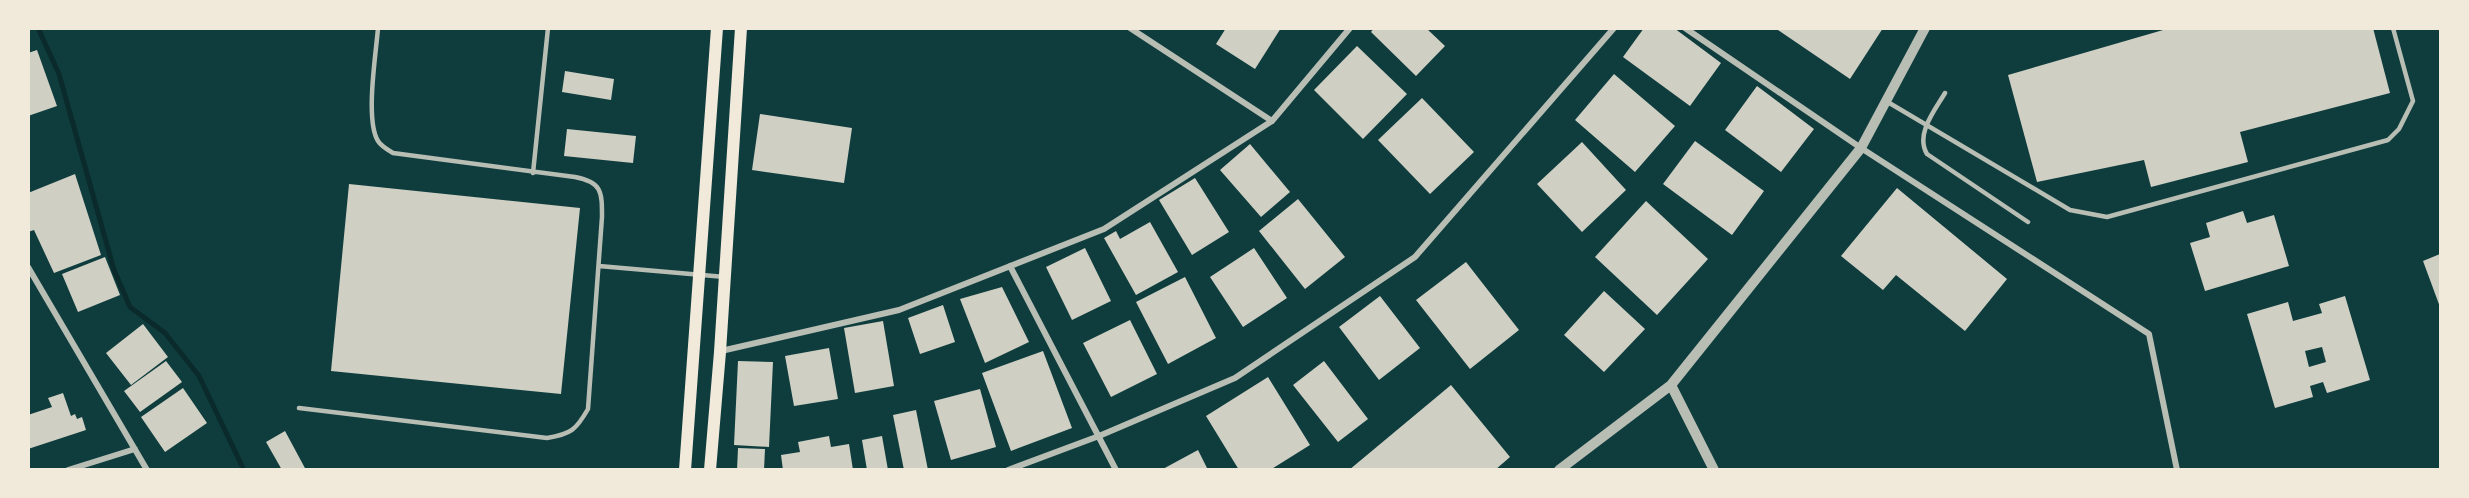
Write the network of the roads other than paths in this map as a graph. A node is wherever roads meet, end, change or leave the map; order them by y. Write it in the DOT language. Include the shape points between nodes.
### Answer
graph roads {
  1 [pos="378,28"];
  2 [pos="549,28"];
  3 [pos="717,28"];
  4 [pos="741,28"];
  5 [pos="1130,28"];
  6 [pos="1350,28"];
  7 [pos="1614,28"];
  8 [pos="1685,28"];
  9 [pos="1925,28"];
  10 [pos="2393,28"];
  11 [pos="1945,93"];
  12 [pos="1886,101"];
  13 [pos="1272,121"];
  14 [pos="1927,125"];
  15 [pos="1861,148"];
  16 [pos="533,172"];
  17 [pos="2028,222"];
  18 [pos="599,266"];
  19 [pos="1010,266"];
  20 [pos="28,267"];
  21 [pos="700,275"];
  22 [pos="725,277"];
  23 [pos="720,352"];
  24 [pos="1671,385"];
  25 [pos="299,408"];
  26 [pos="1099,436"];
  27 [pos="135,449"];
  28 [pos="68,470"];
  29 [pos="147,470"];
  30 [pos="685,470"];
  31 [pos="710,470"];
  32 [pos="1008,470"];
  33 [pos="1116,470"];
  34 [pos="1559,470"];
  35 [pos="1714,470"];
  36 [pos="2177,470"];
  1 -- 16 [label="lane" via="372,110 378,143 393,153"];
  2 -- 16 [label="lane"];
  3 -- 21 [label="main road"];
  4 -- 22 [label="main road"];
  5 -- 13 [label="street"];
  6 -- 13 [label="street"];
  7 -- 26 [label="street" via="1415,257 1235,378"];
  8 -- 15 [label="street"];
  9 -- 12 [label="street"];
  10 -- 14 [label="lane" via="2413,101 2388,141 2107,217 2070,210"];
  11 -- 14 [label="lane"];
  12 -- 14 [label="lane"];
  12 -- 15 [label="street"];
  13 -- 19 [label="street" via="1104,229"];
  14 -- 17 [label="lane" via="1922,146 1927,154"];
  15 -- 24 [label="street"];
  15 -- 36 [label="street" via="2149,334"];
  16 -- 18 [label="lane" via="590,180 599,188"];
  18 -- 21 [label="lane"];
  18 -- 25 [label="lane" via="588,409 578,427 566,435 547,438"];
  19 -- 23 [label="street" via="899,310"];
  19 -- 26 [label="street"];
  20 -- 27 [label="street"];
  21 -- 22 [label="lane"];
  21 -- 30 [label="main road"];
  22 -- 23 [label="main road"];
  23 -- 31 [label="main road"];
  24 -- 34 [label="street"];
  24 -- 35 [label="street"];
  26 -- 32 [label="street"];
  26 -- 33 [label="street"];
  27 -- 28 [label="street"];
  27 -- 29 [label="street"];
}
